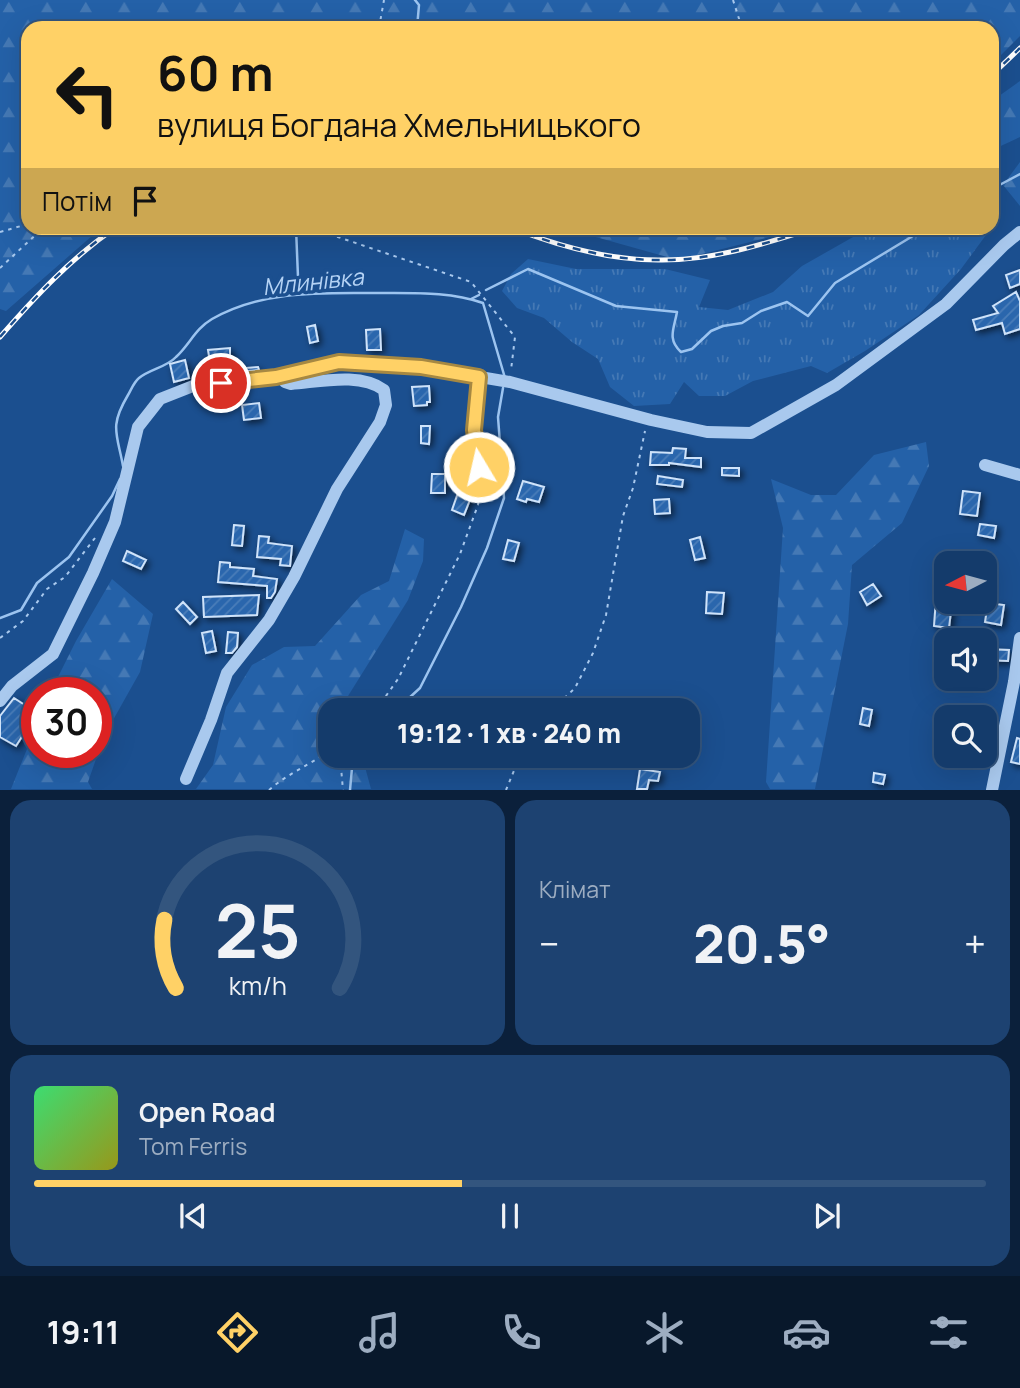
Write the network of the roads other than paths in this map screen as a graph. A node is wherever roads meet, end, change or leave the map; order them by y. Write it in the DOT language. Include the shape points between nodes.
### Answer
graph roads {
  1 [pos="1020,232"];
  2 [pos="285,375"];
  3 [pos="479,377"];
  4 [pos="985,465"];
  5 [pos="479,467"];
  6 [pos="1020,475"];
  7 [pos="1020,638"];
  8 [pos="0,701"];
  9 [pos="186,779"];
  10 [pos="992,789"];
  1 -- 3 [label="street" via="946,304 836,385 751,433 706,432"];
  2 -- 3 [label="street" via="339,362 421,367"];
  2 -- 8 [label="street" via="194,386 160,400 138,427 115,522 53,654"];
  2 -- 9 [label="street" via="285,382 291,384 375,384 384,390 386,405 269,620 227,673"];
  3 -- 5 [label="street" via="474,430"];
  4 -- 6 [label="street"];
  7 -- 10 [label="street"];
}
